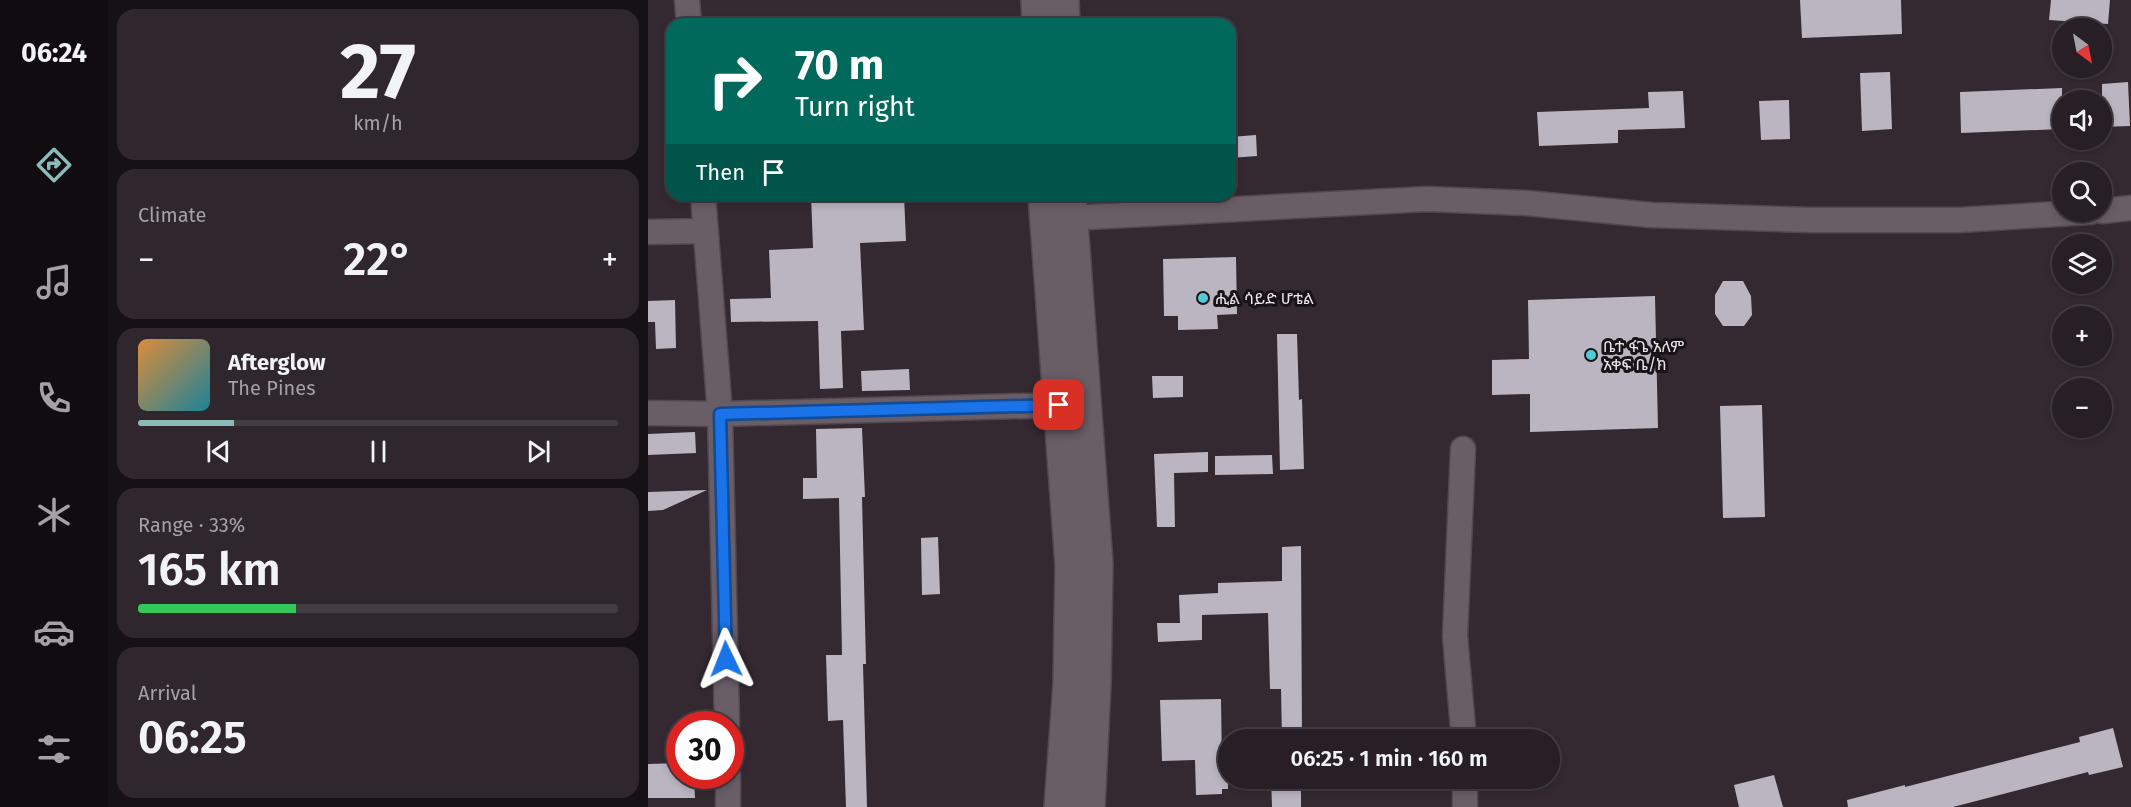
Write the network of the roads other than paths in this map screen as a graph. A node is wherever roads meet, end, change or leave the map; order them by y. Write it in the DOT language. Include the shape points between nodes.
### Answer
graph roads {
  1 [pos="687,0"];
  2 [pos="1038,0"];
  3 [pos="1062,0"];
  4 [pos="688,18"];
  5 [pos="1039,18"];
  6 [pos="1063,18"];
  7 [pos="704,201"];
  8 [pos="1045,201"];
  9 [pos="1070,206"];
  10 [pos="2131,208"];
  11 [pos="2112,210"];
  12 [pos="2052,214"];
  13 [pos="706,231"];
  14 [pos="648,232"];
  15 [pos="1059,405"];
  16 [pos="648,413"];
  17 [pos="720,414"];
  18 [pos="1463,449"];
  19 [pos="728,711"];
  20 [pos="1463,729"];
  21 [pos="728,789"];
  22 [pos="1465,789"];
  23 [pos="728,807"];
  24 [pos="1061,807"];
  25 [pos="1088,807"];
  26 [pos="1465,807"];
  1 -- 4 [label="street"];
  2 -- 5 [label="main road"];
  3 -- 6 [label="main road"];
  7 -- 13 [label="street"];
  8 -- 15 [label="main road"];
  9 -- 12 [label="street" via="1427,199 1526,203 1651,215 1810,220 1959,220"];
  9 -- 25 [label="main road" via="1096,564"];
  10 -- 11 [label="street"];
  13 -- 14 [label="street"];
  13 -- 17 [label="street"];
  15 -- 17 [label="street"];
  15 -- 24 [label="main road" via="1072,565 1070,684"];
  16 -- 17 [label="street"];
  17 -- 19 [label="street"];
  18 -- 20 [label="street" via="1455,636"];
  21 -- 23 [label="street"];
  22 -- 26 [label="street"];
}
